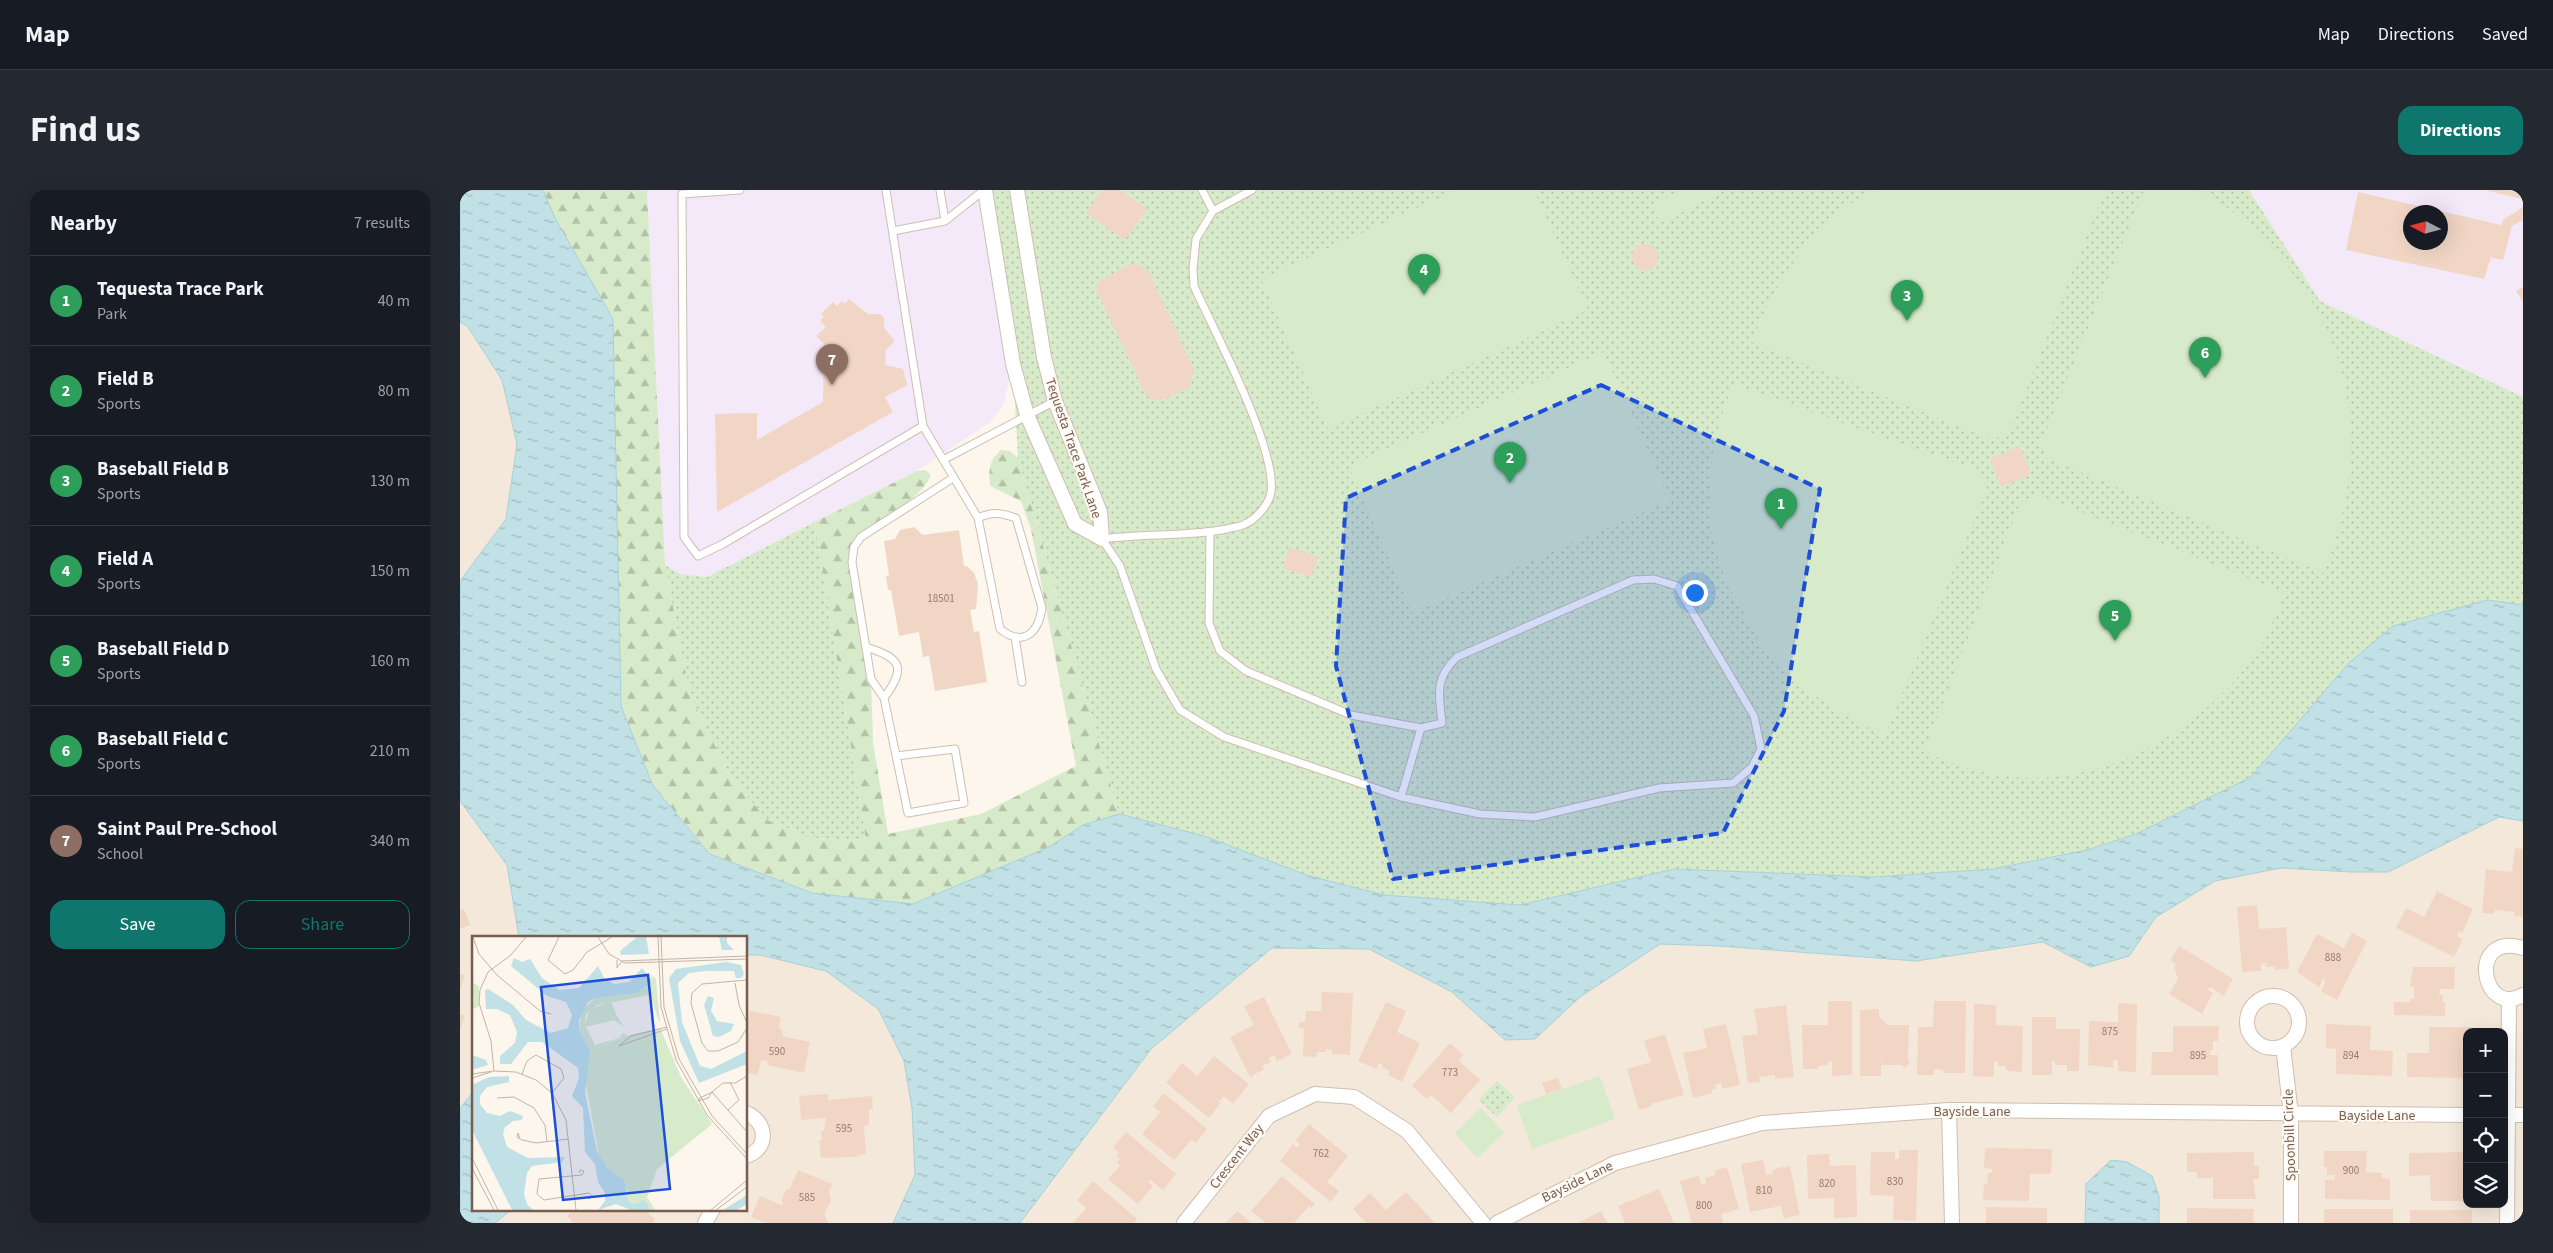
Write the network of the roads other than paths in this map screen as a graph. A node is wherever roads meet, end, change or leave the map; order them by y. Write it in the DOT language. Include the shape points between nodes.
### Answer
graph roads {
  1 [pos="740,190"];
  2 [pos="886,190"];
  3 [pos="940,190"];
  4 [pos="985,190"];
  5 [pos="1017,190"];
  6 [pos="1202,190"];
  7 [pos="1252,190"];
  8 [pos="1212,211"];
  9 [pos="945,221"];
  10 [pos="893,231"];
  11 [pos="1055,401"];
  12 [pos="1027,415"];
  13 [pos="923,426"];
  14 [pos="943,460"];
  15 [pos="953,478"];
  16 [pos="978,518"];
  17 [pos="1210,532"];
  18 [pos="1102,540"];
  19 [pos="1015,637"];
  20 [pos="866,647"];
  21 [pos="1022,682"];
  22 [pos="884,698"];
  23 [pos="1420,728"];
  24 [pos="896,756"];
  25 [pos="1401,796"];
  26 [pos="2523,948"];
  27 [pos="2523,996"];
  28 [pos="2509,999"];
  29 [pos="2283,1046"];
  30 [pos="2507,1073"];
  31 [pos="1949,1110"];
  32 [pos="748,1114"];
  33 [pos="2291,1115"];
  34 [pos="2463,1115"];
  35 [pos="2508,1115"];
  36 [pos="2523,1115"];
  37 [pos="2506,1118"];
  38 [pos="748,1155"];
  39 [pos="712,1210"];
  40 [pos="706,1223"];
  41 [pos="1184,1223"];
  42 [pos="1483,1223"];
  43 [pos="1497,1223"];
  44 [pos="1952,1223"];
  45 [pos="2291,1223"];
  46 [pos="2507,1223"];
  1 -- 13 [label="lane" via="682,194 684,537 698,556"];
  2 -- 10 [label="lane"];
  3 -- 9 [label="lane"];
  4 -- 9 [label="lane"];
  4 -- 12 [label="street, Tequesta Trace Park Lane" via="1013,364"];
  5 -- 11 [label="street, Tequesta Trace Park Lane" via="1044,358"];
  6 -- 8 [label="lane"];
  7 -- 8 [label="lane"];
  8 -- 17 [label="lane" via="1196,238 1194,286 1249,407 1270,468 1271,494 1261,513 1245,525"];
  9 -- 10 [label="lane"];
  10 -- 13 [label="lane"];
  11 -- 12 [label="lane"];
  11 -- 18 [label="street, Tequesta Trace Park Lane" via="1100,512"];
  12 -- 14 [label="lane"];
  12 -- 18 [label="street, Tequesta Trace Park Lane" via="1075,524"];
  13 -- 14 [label="lane"];
  14 -- 15 [label="lane"];
  15 -- 16 [label="lane"];
  15 -- 20 [label="lane" via="875,526 860,537 854,547 852,562"];
  16 -- 19 [label="lane" via="1000,629"];
  16 -- 19 [label="lane" via="999,512 1016,518 1042,608 1040,620 1032,633 1022,638"];
  17 -- 18 [label="lane" via="1129,535"];
  17 -- 23 [label="lane" via="1209,623 1220,651 1246,671 1352,715"];
  18 -- 25 [label="lane" via="1120,566 1156,669 1180,710 1224,737"];
  19 -- 21 [label="lane"];
  20 -- 22 [label="lane" via="871,679"];
  20 -- 22 [label="lane" via="886,653 898,665 896,682"];
  22 -- 24 [label="lane"];
  23 -- 25 [label="lane"];
  23 -- 25 [label="lane" via="1442,723 1439,684 1457,657 1633,580 1654,579 1677,586 1754,716 1761,749 1752,767 1733,783 1659,788 1535,817 1480,814"];
  24 -- 24 [label="lane" via="908,813 964,803 955,749"];
  26 -- 28 [label="street" via="2503,946 2494,951 2484,969 2491,989"];
  27 -- 28 [label="street"];
  28 -- 30 [label="street"];
  29 -- 33 [label="street, Spoonbill Circle"];
  31 -- 33 [label="street, Bayside Lane"];
  31 -- 43 [label="street, Bayside Lane" via="1762,1123 1690,1140 1615,1162"];
  31 -- 44 [label="street"];
  32 -- 38 [label="street" via="755,1117 764,1132 758,1149"];
  33 -- 34 [label="street, Bayside Lane"];
  33 -- 45 [label="street, Spoonbill Circle"];
  35 -- 36 [label="street"];
  37 -- 46 [label="street"];
  39 -- 40 [label="street"];
  41 -- 42 [label="street, Crescent Way" via="1269,1116 1315,1094 1354,1097 1407,1131"];
}
